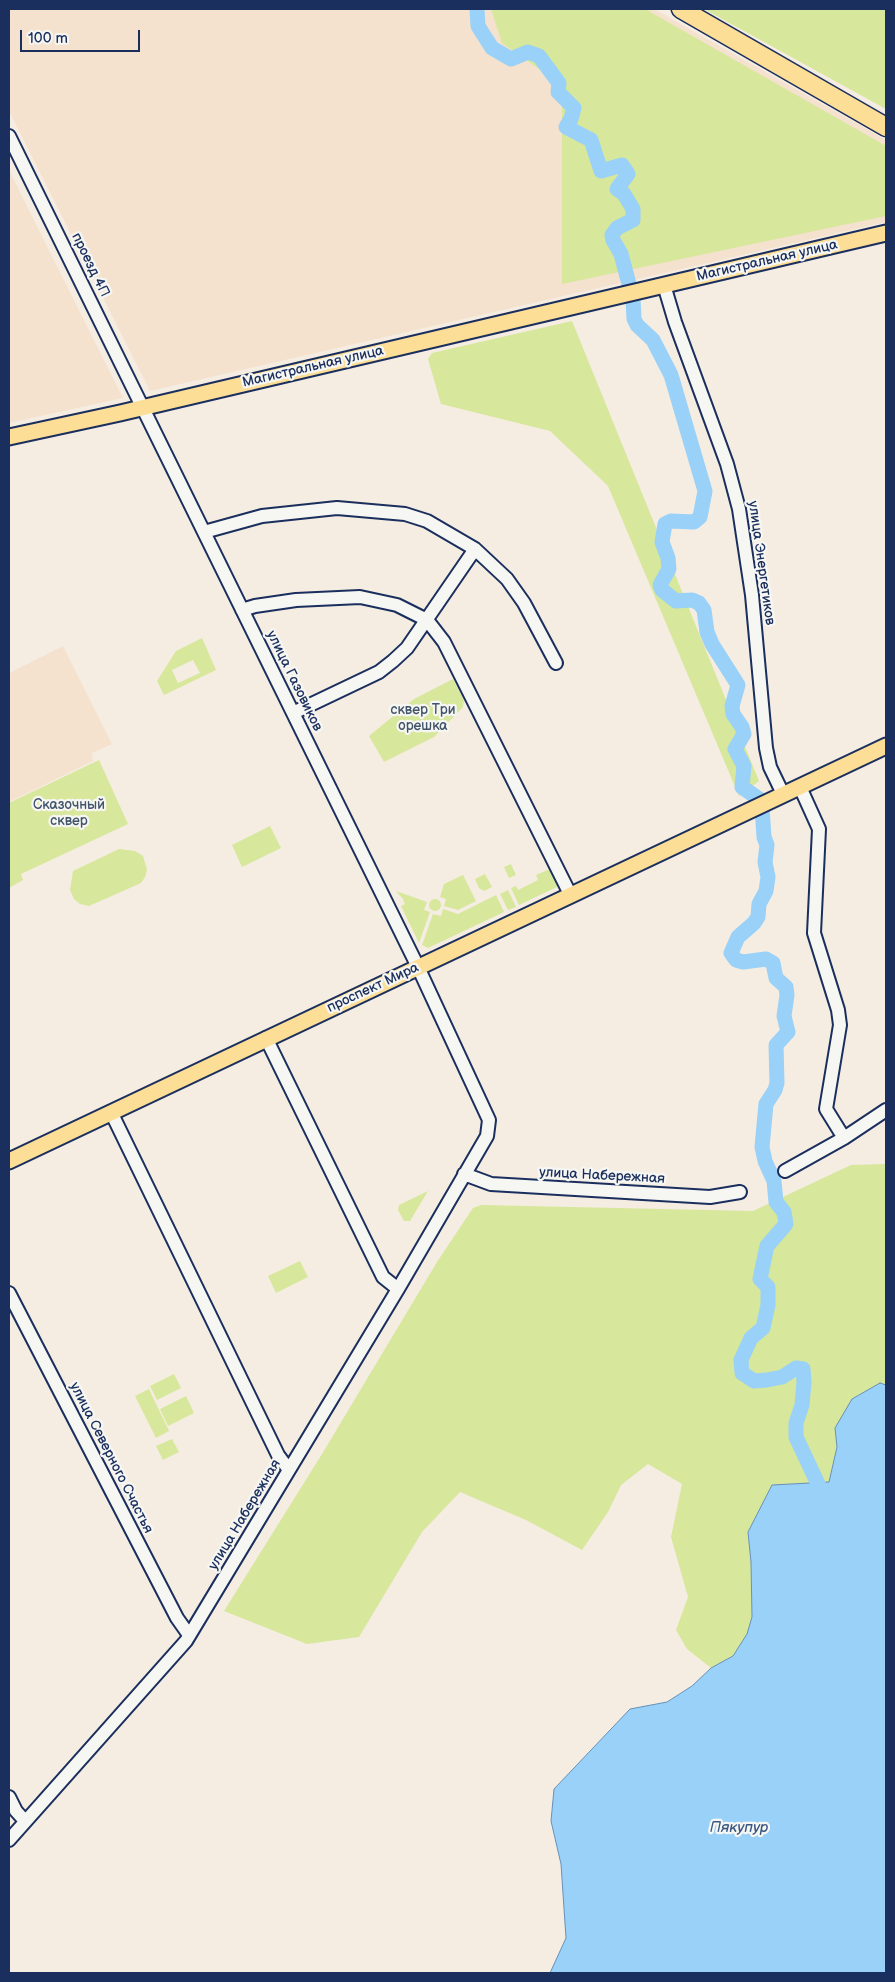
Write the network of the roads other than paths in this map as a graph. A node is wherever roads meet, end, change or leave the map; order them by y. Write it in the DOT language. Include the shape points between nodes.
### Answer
graph roads {
  1 [pos="681,9"];
  2 [pos="886,127"];
  3 [pos="9,136"];
  4 [pos="886,233"];
  5 [pos="664,285"];
  6 [pos="142,407"];
  7 [pos="9,437"];
  8 [pos="204,532"];
  9 [pos="475,549"];
  10 [pos="242,610"];
  11 [pos="427,620"];
  12 [pos="556,663"];
  13 [pos="293,713"];
  14 [pos="886,746"];
  15 [pos="800,786"];
  16 [pos="780,796"];
  17 [pos="570,894"];
  18 [pos="418,967"];
  19 [pos="266,1038"];
  20 [pos="886,1110"];
  21 [pos="111,1112"];
  22 [pos="844,1138"];
  23 [pos="9,1161"];
  24 [pos="785,1171"];
  25 [pos="464,1174"];
  26 [pos="740,1192"];
  27 [pos="398,1289"];
  28 [pos="9,1293"];
  29 [pos="289,1470"];
  30 [pos="189,1635"];
  31 [pos="9,1797"];
  32 [pos="25,1821"];
  33 [pos="9,1840"];
  1 -- 2 [label="highway"];
  3 -- 6 [label="street, проезд 4П"];
  4 -- 5 [label="main road, Магистральная улица"];
  5 -- 6 [label="main road, Магистральная улица"];
  5 -- 16 [label="street, улица Энергетиков" via="674,322 727,464 737,502 752,595 766,748"];
  6 -- 7 [label="main road, Магистральная улица"];
  6 -- 8 [label="street, улица Газовиков"];
  8 -- 9 [label="street" via="238,521 288,512 337,508 372,510 405,514 427,521"];
  8 -- 10 [label="street, улица Газовиков"];
  9 -- 11 [label="street"];
  9 -- 12 [label="street" via="517,593"];
  10 -- 11 [label="street" via="296,600 360,596 398,605"];
  10 -- 13 [label="street, улица Газовиков"];
  11 -- 13 [label="street" via="408,648 379,672"];
  11 -- 17 [label="street" via="444,642"];
  13 -- 18 [label="street, улица Газовиков"];
  14 -- 15 [label="main road"];
  15 -- 16 [label="main road"];
  15 -- 22 [label="street" via="819,829 814,933 840,1025 826,1103 829,1115"];
  16 -- 17 [label="main road, проспект Мира"];
  17 -- 18 [label="main road, проспект Мира"];
  18 -- 19 [label="main road, проспект Мира"];
  18 -- 25 [label="street, улица Набережная" via="490,1120 487,1136"];
  19 -- 21 [label="main road, проспект Мира"];
  19 -- 27 [label="street" via="383,1277"];
  20 -- 22 [label="street"];
  21 -- 23 [label="main road, проспект Мира"];
  21 -- 29 [label="street" via="274,1447"];
  22 -- 24 [label="street"];
  25 -- 26 [label="street, улица Набережная" via="491,1184 710,1197"];
  25 -- 27 [label="street, улица Набережная"];
  27 -- 29 [label="street, улица Набережная"];
  28 -- 30 [label="street, улица Северного Счастья" via="177,1618"];
  29 -- 30 [label="street, улица Набережная"];
  30 -- 32 [label="street, улица Набережная" via="160,1673"];
  31 -- 32 [label="street"];
  32 -- 33 [label="street, улица Набережная"];
}
